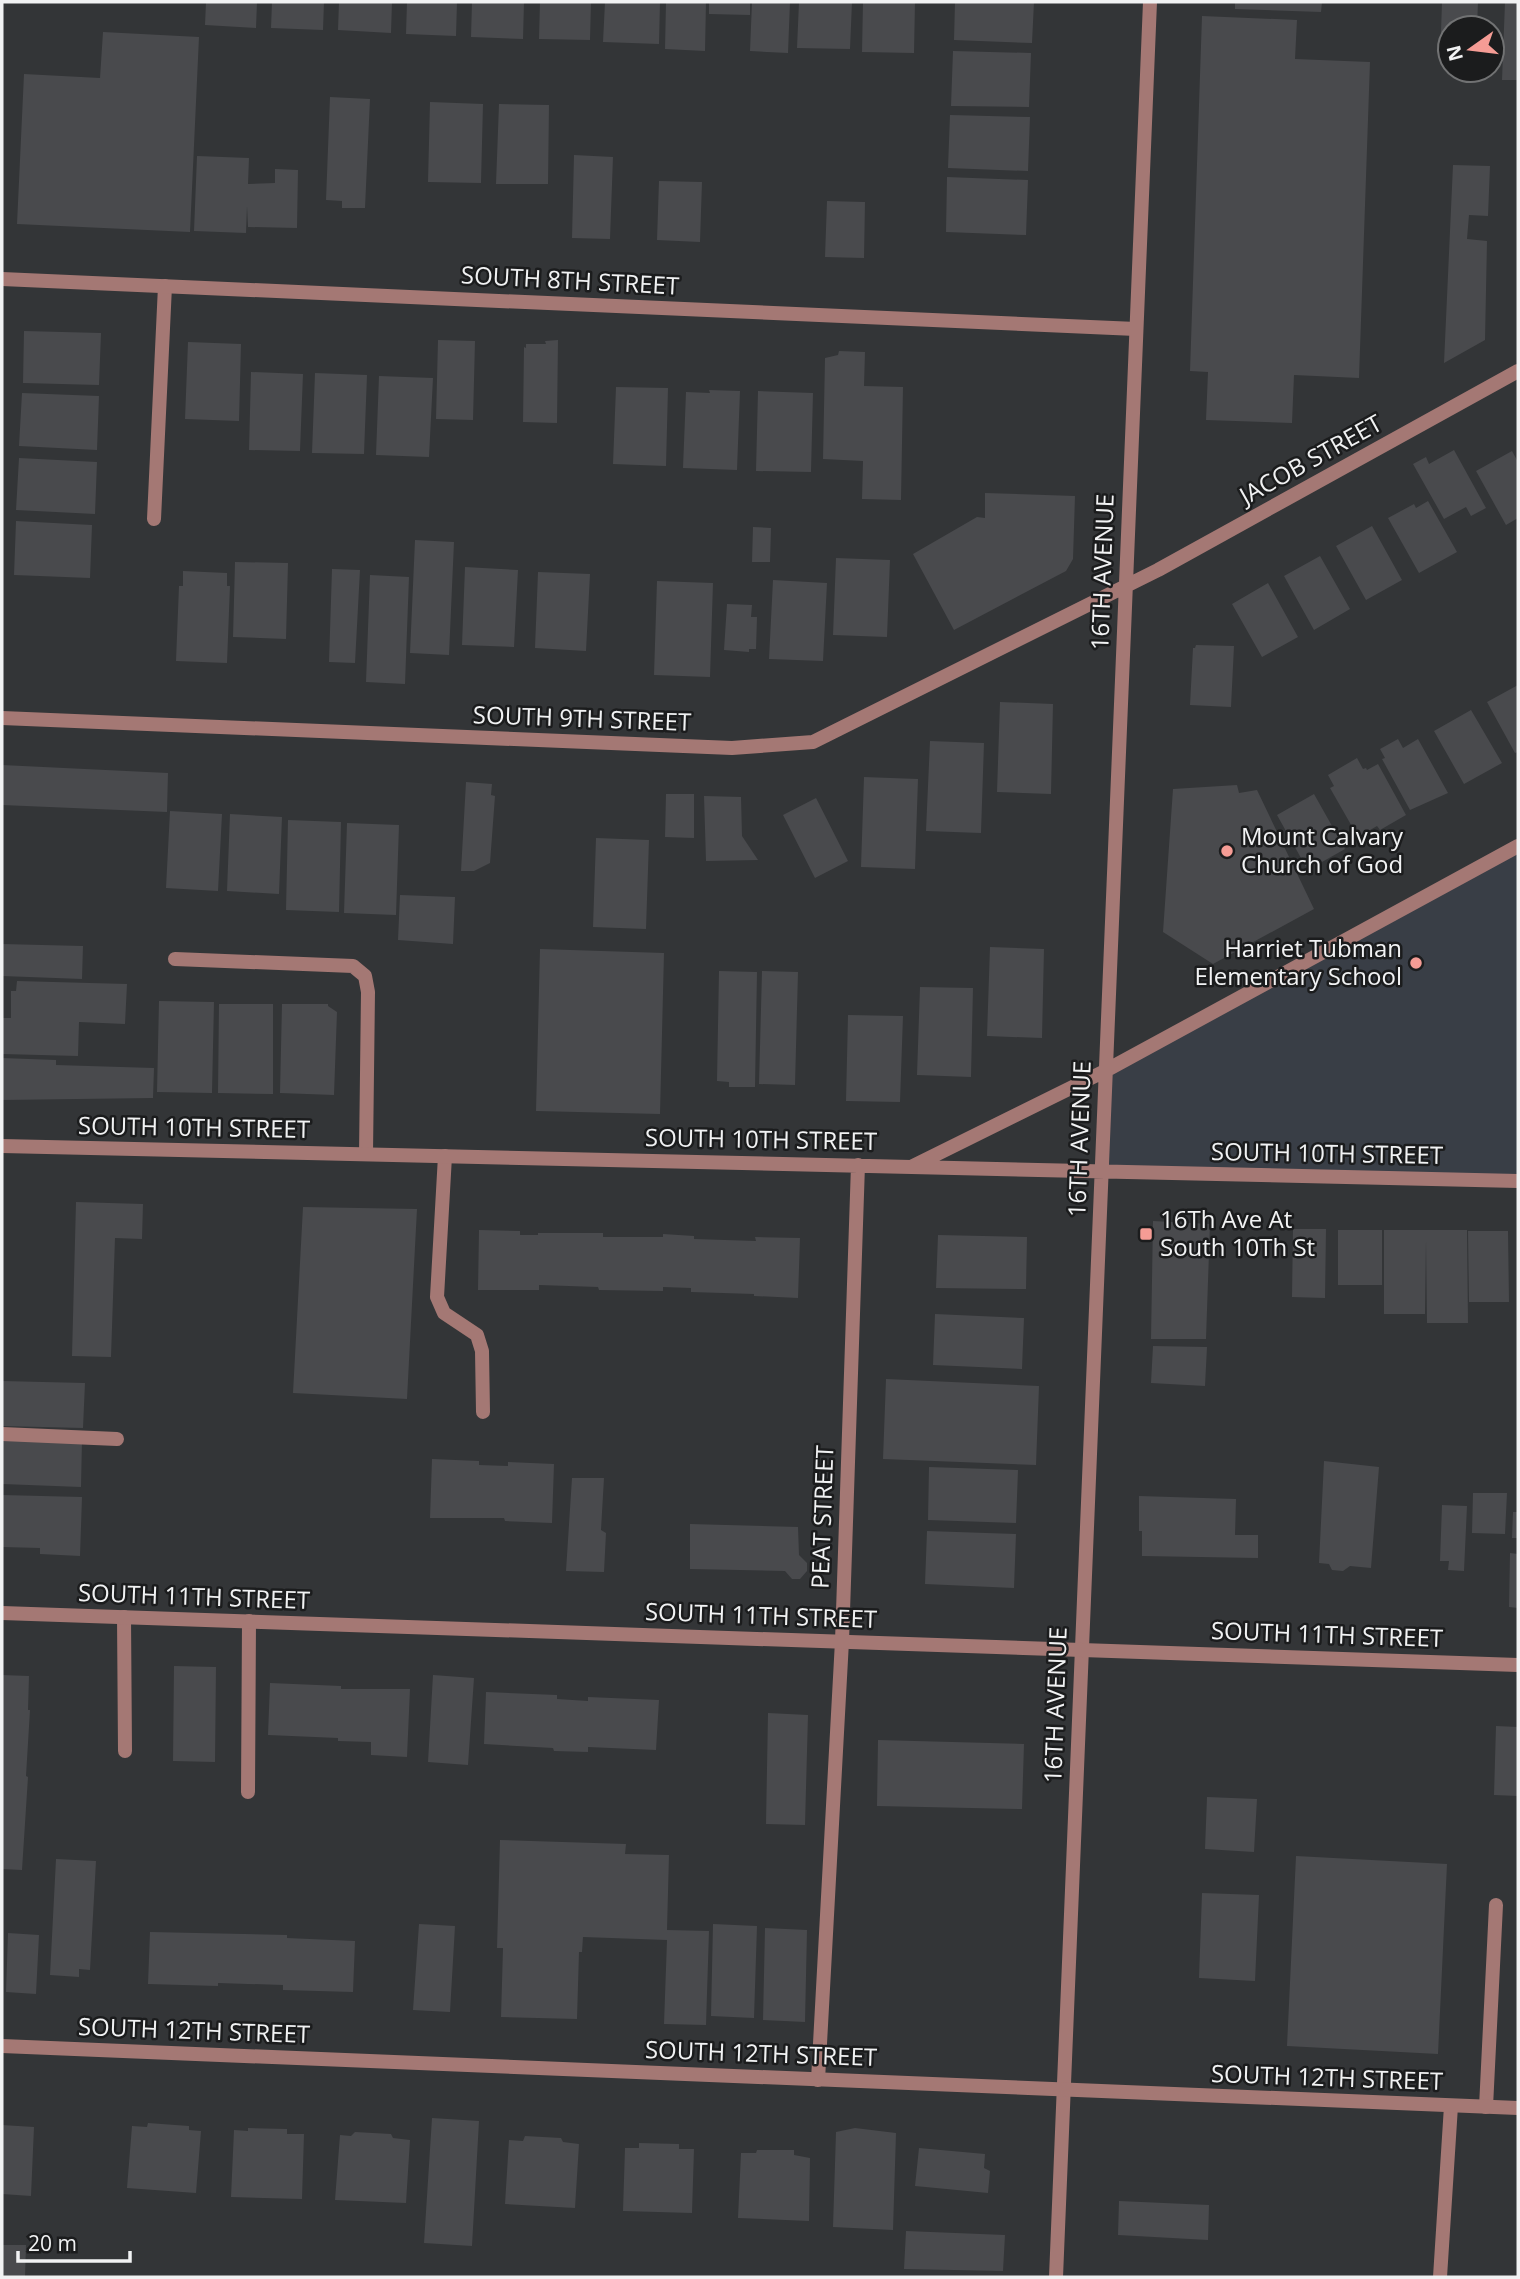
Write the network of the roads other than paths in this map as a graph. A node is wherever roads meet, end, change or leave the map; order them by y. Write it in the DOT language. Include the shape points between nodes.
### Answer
graph roads {
  1 [pos="1150,2"];
  2 [pos="2,279"];
  3 [pos="165,286"];
  4 [pos="1136,329"];
  5 [pos="1518,371"];
  6 [pos="154,519"];
  7 [pos="1125,587"];
  8 [pos="2,718"];
  9 [pos="1518,846"];
  10 [pos="175,960"];
  11 [pos="1105,1071"];
  12 [pos="2,1146"];
  13 [pos="366,1154"];
  14 [pos="445,1156"];
  15 [pos="858,1166"];
  16 [pos="911,1167"];
  17 [pos="1101,1171"];
  18 [pos="1518,1181"];
  19 [pos="483,1412"];
  20 [pos="2,1434"];
  21 [pos="117,1439"];
  22 [pos="2,1613"];
  23 [pos="124,1617"];
  24 [pos="249,1621"];
  25 [pos="842,1641"];
  26 [pos="1081,1650"];
  27 [pos="1518,1665"];
  28 [pos="125,1751"];
  29 [pos="248,1792"];
  30 [pos="1496,1905"];
  31 [pos="2,2046"];
  32 [pos="818,2080"];
  33 [pos="1063,2090"];
  34 [pos="1451,2106"];
  35 [pos="1486,2107"];
  36 [pos="1518,2108"];
  37 [pos="1056,2277"];
  38 [pos="1440,2277"];
  1 -- 4 [label="street, 16TH AVENUE"];
  2 -- 3 [label="street, SOUTH 8TH STREET"];
  3 -- 4 [label="street, SOUTH 8TH STREET"];
  3 -- 6 [label="street"];
  4 -- 7 [label="street, 16TH AVENUE"];
  5 -- 7 [label="street, JACOB STREET"];
  7 -- 8 [label="street, SOUTH 9TH STREET" via="813,742 732,748"];
  7 -- 11 [label="street, 16TH AVENUE"];
  9 -- 11 [label="street"];
  10 -- 13 [label="street" via="353,966 365,976"];
  11 -- 16 [label="street"];
  11 -- 17 [label="street, 16TH AVENUE"];
  12 -- 13 [label="street, SOUTH 10TH STREET"];
  13 -- 14 [label="street, SOUTH 10TH STREET"];
  14 -- 15 [label="street, SOUTH 10TH STREET"];
  14 -- 19 [label="street" via="437,1297 444,1313 477,1335 482,1351"];
  15 -- 16 [label="street, SOUTH 10TH STREET"];
  15 -- 25 [label="street, PEAT STREET"];
  16 -- 17 [label="street, SOUTH 10TH STREET"];
  17 -- 18 [label="street, SOUTH 10TH STREET"];
  17 -- 26 [label="street, 16TH AVENUE"];
  20 -- 21 [label="street"];
  22 -- 23 [label="street, SOUTH 11TH STREET"];
  23 -- 24 [label="street, SOUTH 11TH STREET"];
  23 -- 28 [label="street"];
  24 -- 25 [label="street, SOUTH 11TH STREET"];
  24 -- 29 [label="street"];
  25 -- 26 [label="street, SOUTH 11TH STREET"];
  25 -- 32 [label="street, PEAT STREET"];
  26 -- 27 [label="street, SOUTH 11TH STREET"];
  26 -- 33 [label="street, 16TH AVENUE"];
  30 -- 35 [label="street"];
  31 -- 32 [label="street, SOUTH 12TH STREET"];
  32 -- 33 [label="street, SOUTH 12TH STREET"];
  33 -- 34 [label="street, SOUTH 12TH STREET"];
  33 -- 37 [label="street, 16TH AVENUE"];
  34 -- 35 [label="street, SOUTH 12TH STREET"];
  34 -- 38 [label="street"];
  35 -- 36 [label="street, SOUTH 12TH STREET"];
}
